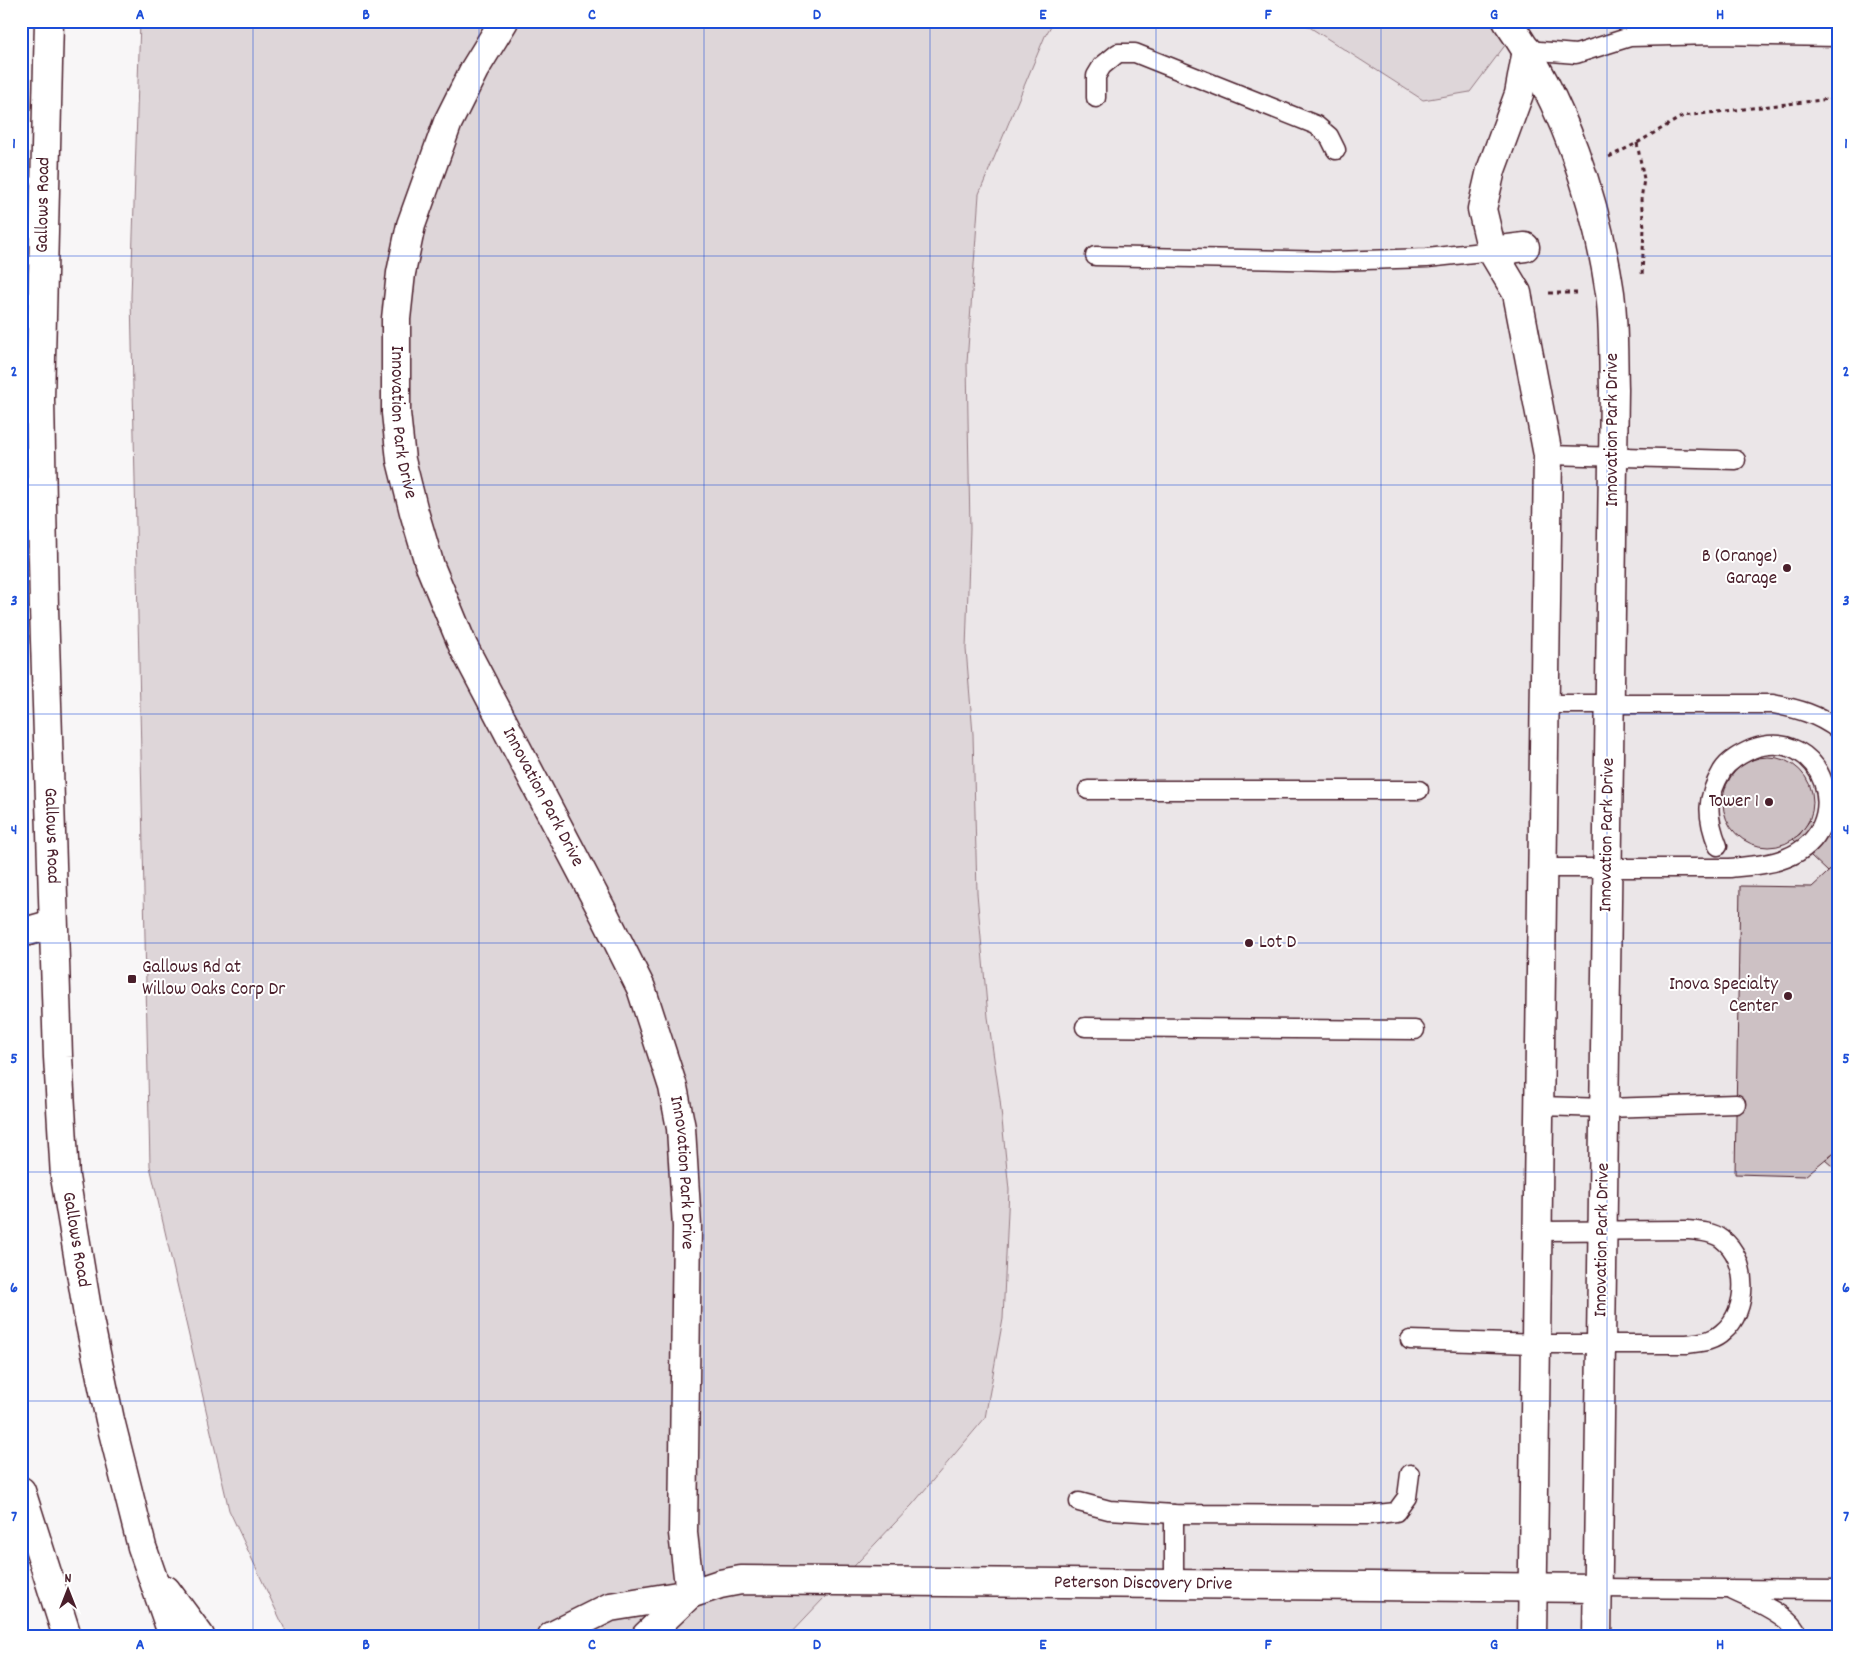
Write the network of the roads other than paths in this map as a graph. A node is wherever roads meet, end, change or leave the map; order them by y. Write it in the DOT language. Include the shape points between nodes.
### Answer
graph roads {
  1 [pos="49,21"];
  2 [pos="504,21"];
  3 [pos="1507,21"];
  4 [pos="1839,37"];
  5 [pos="1527,50"];
  6 [pos="1096,98"];
  7 [pos="1336,150"];
  8 [pos="1525,247"];
  9 [pos="1492,250"];
  10 [pos="1095,256"];
  11 [pos="1548,456"];
  12 [pos="1613,457"];
  13 [pos="1736,460"];
  14 [pos="1545,704"];
  15 [pos="1610,705"];
  16 [pos="1839,730"];
  17 [pos="1088,790"];
  18 [pos="1419,790"];
  19 [pos="1718,846"];
  20 [pos="1543,868"];
  21 [pos="1608,868"];
  22 [pos="21,915"];
  23 [pos="53,924"];
  24 [pos="21,933"];
  25 [pos="1085,1027"];
  26 [pos="1415,1030"];
  27 [pos="1736,1104"];
  28 [pos="1540,1106"];
  29 [pos="1604,1108"];
  30 [pos="1538,1231"];
  31 [pos="1603,1231"];
  32 [pos="1410,1340"];
  33 [pos="1536,1344"];
  34 [pos="1601,1344"];
  35 [pos="1410,1474"];
  36 [pos="21,1491"];
  37 [pos="1079,1502"];
  38 [pos="1174,1514"];
  39 [pos="150,1569"];
  40 [pos="1174,1584"];
  41 [pos="1533,1587"];
  42 [pos="1598,1588"];
  43 [pos="1728,1589"];
  44 [pos="1839,1590"];
  45 [pos="690,1594"];
  46 [pos="67,1636"];
  47 [pos="173,1636"];
  48 [pos="200,1636"];
  49 [pos="552,1636"];
  50 [pos="646,1636"];
  51 [pos="1532,1636"];
  52 [pos="1598,1636"];
  53 [pos="1798,1636"];
  1 -- 23 [label="street, Gallows Road" via="40,400"];
  2 -- 45 [label="street, Innovation Park Drive" via="448,122 411,225 396,319 396,413 401,460 430,566 463,646 641,988 673,1087 681,1128 687,1227 683,1533"];
  3 -- 5 [label="street, Innovation Park Drive"];
  4 -- 5 [label="lane" via="1715,34 1630,38 1576,54"];
  5 -- 9 [label="street" via="1519,94 1491,170 1482,209"];
  5 -- 12 [label="street, Innovation Park Drive" via="1575,150 1597,227 1610,293 1613,334"];
  6 -- 7 [label="lane" via="1096,76 1102,66 1118,53 1135,53 1316,125"];
  8 -- 9 [label="street"];
  9 -- 10 [label="lane" via="1427,258 1334,261"];
  9 -- 11 [label="street" via="1517,293"];
  11 -- 12 [label="lane"];
  11 -- 14 [label="street"];
  12 -- 13 [label="lane"];
  12 -- 15 [label="street, Innovation Park Drive"];
  14 -- 15 [label="lane"];
  14 -- 20 [label="street"];
  15 -- 16 [label="lane" via="1772,704 1800,710"];
  15 -- 21 [label="street, Innovation Park Drive"];
  17 -- 18 [label="lane"];
  19 -- 21 [label="lane" via="1708,814 1709,797 1727,763 1760,746 1781,745 1800,752 1816,764 1826,784 1830,803 1826,822 1811,844 1787,858 1730,868"];
  20 -- 21 [label="lane"];
  20 -- 28 [label="street"];
  21 -- 29 [label="street, Innovation Park Drive"];
  22 -- 23 [label="street"];
  23 -- 24 [label="street"];
  23 -- 39 [label="street, Gallows Road" via="65,1177 88,1315 110,1420"];
  25 -- 26 [label="lane"];
  27 -- 29 [label="lane"];
  28 -- 29 [label="lane"];
  28 -- 30 [label="street"];
  29 -- 31 [label="street, Innovation Park Drive"];
  30 -- 31 [label="lane"];
  30 -- 33 [label="street"];
  31 -- 34 [label="street, Innovation Park Drive"];
  31 -- 34 [label="lane" via="1707,1232 1721,1238 1735,1252 1742,1272 1741,1302 1735,1319 1724,1332 1709,1341"];
  32 -- 33 [label="lane"];
  33 -- 34 [label="lane"];
  33 -- 41 [label="street"];
  34 -- 42 [label="street, Innovation Park Drive"];
  35 -- 38 [label="lane" via="1407,1498 1396,1512 1368,1515"];
  36 -- 46 [label="street"];
  37 -- 38 [label="lane" via="1109,1510"];
  38 -- 40 [label="lane"];
  39 -- 47 [label="street, Gallows Road"];
  39 -- 48 [label="street"];
  40 -- 41 [label="street, Peterson Discovery Drive"];
  40 -- 45 [label="street, Peterson Discovery Drive" via="741,1580"];
  41 -- 42 [label="street, Peterson Discovery Drive"];
  41 -- 51 [label="street"];
  42 -- 43 [label="lane"];
  42 -- 52 [label="street, Innovation Park Drive"];
  43 -- 44 [label="lane"];
  43 -- 53 [label="lane" via="1790,1623"];
  45 -- 49 [label="street, Peterson Discovery Drive" via="610,1607"];
  45 -- 50 [label="street, Peterson Discovery Drive"];
}
